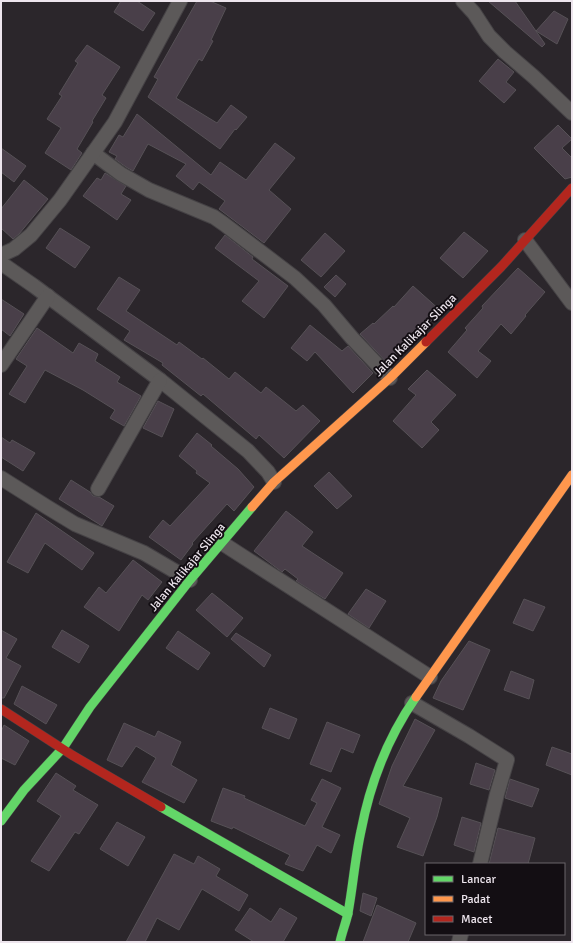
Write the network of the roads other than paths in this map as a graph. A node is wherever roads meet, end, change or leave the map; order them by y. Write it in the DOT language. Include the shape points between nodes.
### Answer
graph roads {
  1 [pos="180,1"];
  2 [pos="463,1"];
  3 [pos="572,113"];
  4 [pos="93,153"];
  5 [pos="572,188"];
  6 [pos="525,240"];
  7 [pos="1,255"];
  8 [pos="1,263"];
  9 [pos="48,296"];
  10 [pos="572,303"];
  11 [pos="1,365"];
  12 [pos="390,378"];
  13 [pos="160,380"];
  14 [pos="572,475"];
  15 [pos="1,478"];
  16 [pos="274,482"];
  17 [pos="98,489"];
  18 [pos="222,543"];
  19 [pos="190,580"];
  20 [pos="430,677"];
  21 [pos="412,704"];
  22 [pos="1,709"];
  23 [pos="63,748"];
  24 [pos="1,821"];
  25 [pos="480,863"];
  26 [pos="344,913"];
  27 [pos="340,942"];
  1 -- 4 [label="street" via="115,122"];
  2 -- 3 [label="street" via="489,36"];
  4 -- 7 [label="street" via="60,200 31,235 14,249"];
  4 -- 12 [label="street" via="121,174 149,190 224,224 295,278 324,305"];
  5 -- 6 [label="street, Jalan Kalikajar Slinga"];
  6 -- 10 [label="street"];
  6 -- 12 [label="street, Jalan Kalikajar Slinga"];
  8 -- 9 [label="street"];
  9 -- 11 [label="street"];
  9 -- 13 [label="street"];
  12 -- 16 [label="street, Jalan Kalikajar Slinga"];
  13 -- 16 [label="street" via="248,450"];
  13 -- 17 [label="street"];
  14 -- 20 [label="street"];
  15 -- 19 [label="street" via="75,524 144,553"];
  16 -- 18 [label="street, Jalan Kalikajar Slinga"];
  18 -- 19 [label="street, Jalan Kalikajar Slinga"];
  18 -- 20 [label="street"];
  19 -- 23 [label="street, Jalan Kalikajar Slinga" via="90,707"];
  20 -- 21 [label="street"];
  21 -- 25 [label="street" via="507,760"];
  21 -- 26 [label="street" via="380,761 363,821"];
  22 -- 23 [label="street"];
  23 -- 24 [label="street, Jalan Kalikajar Slinga" via="24,790"];
  23 -- 26 [label="street"];
  26 -- 27 [label="street"];
}
